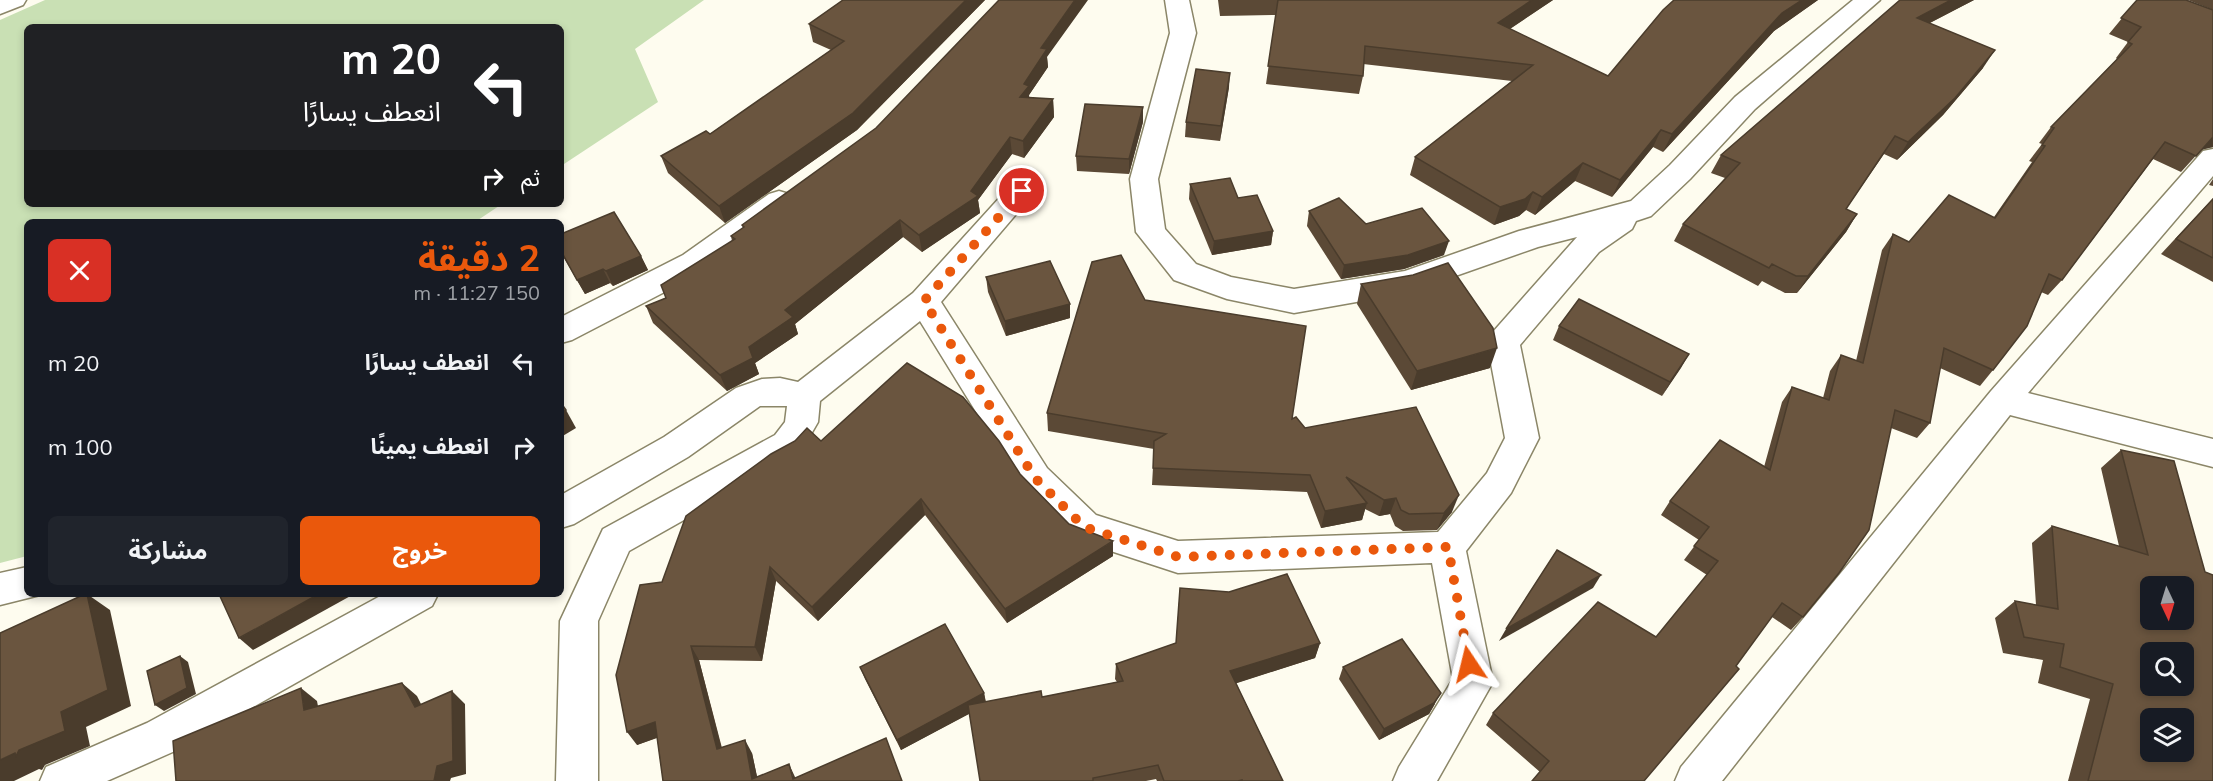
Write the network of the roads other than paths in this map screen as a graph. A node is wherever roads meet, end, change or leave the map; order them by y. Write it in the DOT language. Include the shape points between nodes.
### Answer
graph roads {
  1 [pos="14,0"];
  2 [pos="1178,0"];
  3 [pos="1868,0"];
  4 [pos="0,7"];
  5 [pos="2213,158"];
  6 [pos="800,185"];
  7 [pos="1022,191"];
  8 [pos="1641,209"];
  9 [pos="924,301"];
  10 [pos="564,329"];
  11 [pos="803,396"];
  12 [pos="2003,400"];
  13 [pos="2213,453"];
  14 [pos="564,511"];
  15 [pos="1448,547"];
  16 [pos="24,584"];
  17 [pos="0,589"];
  18 [pos="414,597"];
  19 [pos="61,781"];
  20 [pos="577,781"];
  21 [pos="1414,781"];
  22 [pos="1696,781"];
  1 -- 4 [label="street"];
  2 -- 8 [label="street" via="1183,33 1144,179 1151,232 1185,272 1227,288 1293,301 1407,282 1530,239"];
  3 -- 8 [label="street" via="1745,103"];
  5 -- 12 [label="street"];
  6 -- 10 [label="street" via="694,263"];
  7 -- 9 [label="street"];
  8 -- 15 [label="street" via="1588,244 1503,342 1522,438 1499,483"];
  9 -- 11 [label="street"];
  9 -- 15 [label="street" via="1035,478 1084,527 1178,557"];
  11 -- 14 [label="street" via="762,392 748,397 675,447"];
  11 -- 20 [label="street" via="805,413 801,427 787,445 616,540 579,621"];
  12 -- 13 [label="street"];
  12 -- 22 [label="street"];
  15 -- 21 [label="street" via="1473,682"];
  16 -- 17 [label="street"];
  18 -- 19 [label="street" via="161,737"];
}
